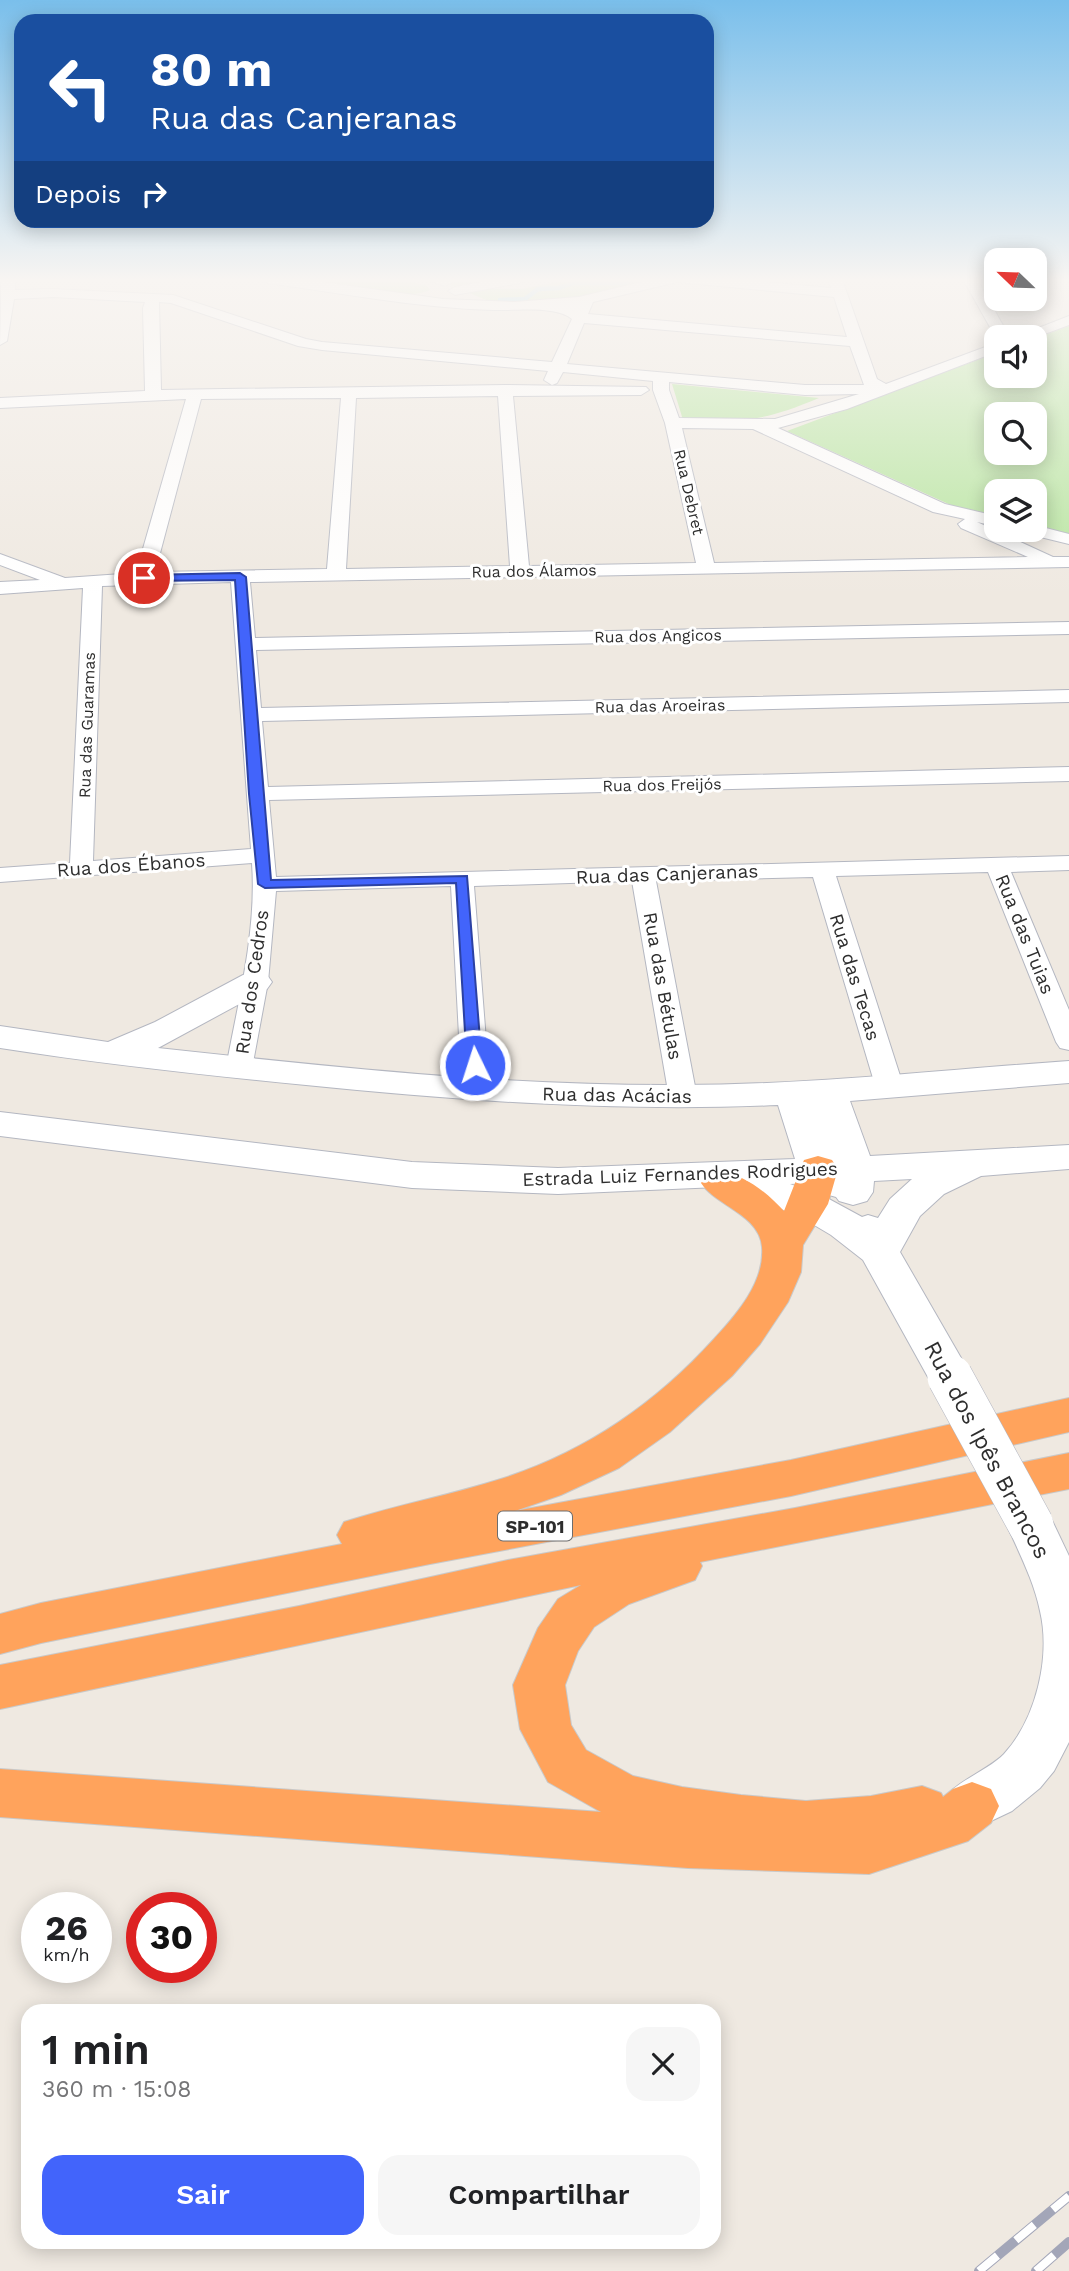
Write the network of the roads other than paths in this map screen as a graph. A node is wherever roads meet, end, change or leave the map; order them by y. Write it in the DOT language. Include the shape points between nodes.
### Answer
graph roads {
  1 [pos="153,385"];
  2 [pos="550,385"];
  3 [pos="624,385"];
  4 [pos="662,385"];
  5 [pos="702,385"];
  6 [pos="876,385"];
  7 [pos="895,385"];
  8 [pos="548,389"];
  9 [pos="885,389"];
  10 [pos="505,390"];
  11 [pos="805,390"];
  12 [pos="349,392"];
  13 [pos="195,394"];
  14 [pos="153,395"];
  15 [pos="0,402"];
  16 [pos="841,406"];
  17 [pos="673,423"];
  18 [pos="758,425"];
  19 [pos="939,508"];
  20 [pos="984,518"];
  21 [pos="984,530"];
  22 [pos="1047,533"];
  23 [pos="1069,538"];
  24 [pos="1006,542"];
  25 [pos="1009,542"];
  26 [pos="0,559"];
  27 [pos="1062,562"];
  28 [pos="994,563"];
  29 [pos="706,568"];
  30 [pos="520,572"];
  31 [pos="336,575"];
  32 [pos="240,577"];
  33 [pos="144,578"];
  34 [pos="93,581"];
  35 [pos="69,583"];
  36 [pos="0,588"];
  37 [pos="1069,628"];
  38 [pos="246,644"];
  39 [pos="1069,696"];
  40 [pos="251,715"];
  41 [pos="1069,774"];
  42 [pos="256,794"];
  43 [pos="261,855"];
  44 [pos="1069,863"];
  45 [pos="996,865"];
  46 [pos="81,869"];
  47 [pos="822,869"];
  48 [pos="0,875"];
  49 [pos="643,875"];
  50 [pos="462,879"];
  51 [pos="265,884"];
  52 [pos="255,982"];
  53 [pos="0,1037"];
  54 [pos="1069,1042"];
  55 [pos="104,1054"];
  56 [pos="239,1068"];
  57 [pos="1069,1072"];
  58 [pos="889,1085"];
  59 [pos="476,1092"];
  60 [pos="810,1092"];
  61 [pos="682,1097"];
  62 [pos="0,1124"];
  63 [pos="1069,1157"];
  64 [pos="975,1164"];
  65 [pos="674,1178"];
  66 [pos="722,1183"];
  67 [pos="833,1184"];
  68 [pos="783,1244"];
  69 [pos="879,1252"];
  70 [pos="1069,1415"];
  71 [pos="1069,1471"];
  72 [pos="795,1526"];
  73 [pos="20,1628"];
  74 [pos="0,1687"];
  75 [pos="0,1793"];
  76 [pos="972,1805"];
  1 -- 14 [label="street"];
  2 -- 8 [label="street"];
  3 -- 8 [label="street"];
  4 -- 17 [label="street, Rua Debret"];
  5 -- 11 [label="street"];
  6 -- 9 [label="street"];
  7 -- 9 [label="street"];
  8 -- 10 [label="street"];
  9 -- 11 [label="street"];
  9 -- 16 [label="street"];
  10 -- 12 [label="street"];
  10 -- 30 [label="street"];
  11 -- 16 [label="street" via="825,394"];
  12 -- 13 [label="street"];
  12 -- 31 [label="street"];
  13 -- 14 [label="street"];
  13 -- 33 [label="street"];
  14 -- 15 [label="street"];
  16 -- 18 [label="street"];
  17 -- 18 [label="street"];
  17 -- 29 [label="street, Rua Debret"];
  18 -- 19 [label="street"];
  19 -- 20 [label="street"];
  19 -- 21 [label="street"];
  22 -- 23 [label="street"];
  24 -- 28 [label="street"];
  25 -- 27 [label="street"];
  26 -- 35 [label="street"];
  27 -- 28 [label="street, Rua dos Álamos"];
  28 -- 29 [label="street, Rua dos Álamos"];
  29 -- 30 [label="street, Rua dos Álamos"];
  30 -- 31 [label="street, Rua dos Álamos"];
  31 -- 32 [label="street, Rua dos Álamos"];
  32 -- 33 [label="street, Rua dos Álamos"];
  32 -- 38 [label="street, Rua dos Cedros"];
  33 -- 34 [label="street, Rua dos Álamos"];
  34 -- 35 [label="street, Rua dos Álamos"];
  34 -- 46 [label="street, Rua das Guaramas"];
  35 -- 36 [label="street, Rua dos Álamos"];
  37 -- 38 [label="street, Rua dos Angicos"];
  38 -- 40 [label="street, Rua dos Cedros"];
  39 -- 40 [label="street, Rua das Aroeiras"];
  40 -- 42 [label="street, Rua dos Cedros"];
  41 -- 42 [label="street, Rua dos Freijós"];
  42 -- 43 [label="street, Rua dos Cedros"];
  43 -- 46 [label="street, Rua dos Ébanos"];
  43 -- 51 [label="street, Rua dos Cedros"];
  44 -- 45 [label="street, Rua das Canjeranas"];
  45 -- 47 [label="street, Rua das Canjeranas"];
  45 -- 54 [label="street, Rua das Tuias"];
  46 -- 48 [label="street, Rua dos Ébanos"];
  47 -- 49 [label="street, Rua das Canjeranas"];
  47 -- 58 [label="street, Rua das Tecas"];
  49 -- 50 [label="street, Rua das Canjeranas"];
  49 -- 61 [label="street, Rua das Bétulas"];
  50 -- 51 [label="street, Rua das Canjeranas"];
  50 -- 59 [label="street"];
  51 -- 52 [label="street, Rua dos Cedros"];
  52 -- 55 [label="street" via="182,1024"];
  52 -- 56 [label="street, Rua dos Cedros"];
  53 -- 55 [label="street, Rua das Acácias"];
  55 -- 56 [label="street, Rua das Acácias"];
  56 -- 59 [label="street, Rua das Acácias"];
  57 -- 58 [label="street, Rua das Acácias"];
  58 -- 60 [label="street, Rua das Acácias"];
  59 -- 61 [label="street, Rua das Acácias"];
  60 -- 61 [label="street, Rua das Acácias"];
  60 -- 67 [label="street, Rua dos Ipês Brancos"];
  62 -- 65 [label="street, Estrada Luiz Fernandes Rodrigues" via="412,1175 558,1181"];
  63 -- 64 [label="street, Estrada Luiz Fernandes Rodrigues"];
  64 -- 67 [label="street, Estrada Luiz Fernandes Rodrigues"];
  64 -- 69 [label="street" via="930,1185 904,1208"];
  65 -- 66 [label="street"];
  65 -- 67 [label="street, Estrada Luiz Fernandes Rodrigues"];
  66 -- 67 [label="street"];
  66 -- 68 [label="highway" via="755,1207"];
  67 -- 68 [label="highway"];
  67 -- 69 [label="street, Rua dos Ipês Brancos"];
  68 -- 73 [label="highway" via="784,1264 776,1288 744,1334 705,1377 605,1455 494,1499"];
  69 -- 76 [label="street, Rua dos Ipês Brancos, bridge" via="1031,1525 1068,1625 1069,1661 1049,1731 1031,1762 1006,1786"];
  70 -- 73 [label="highway, SP-101" via="791,1478"];
  71 -- 72 [label="highway, SP-101"];
  72 -- 74 [label="highway, SP-101" via="508,1579"];
  72 -- 76 [label="highway" via="612,1590 576,1614 556,1643 540,1685 547,1729 568,1766 625,1798 741,1819 806,1825"];
  75 -- 76 [label="highway" via="828,1849 869,1849 915,1835 949,1824"];
}
